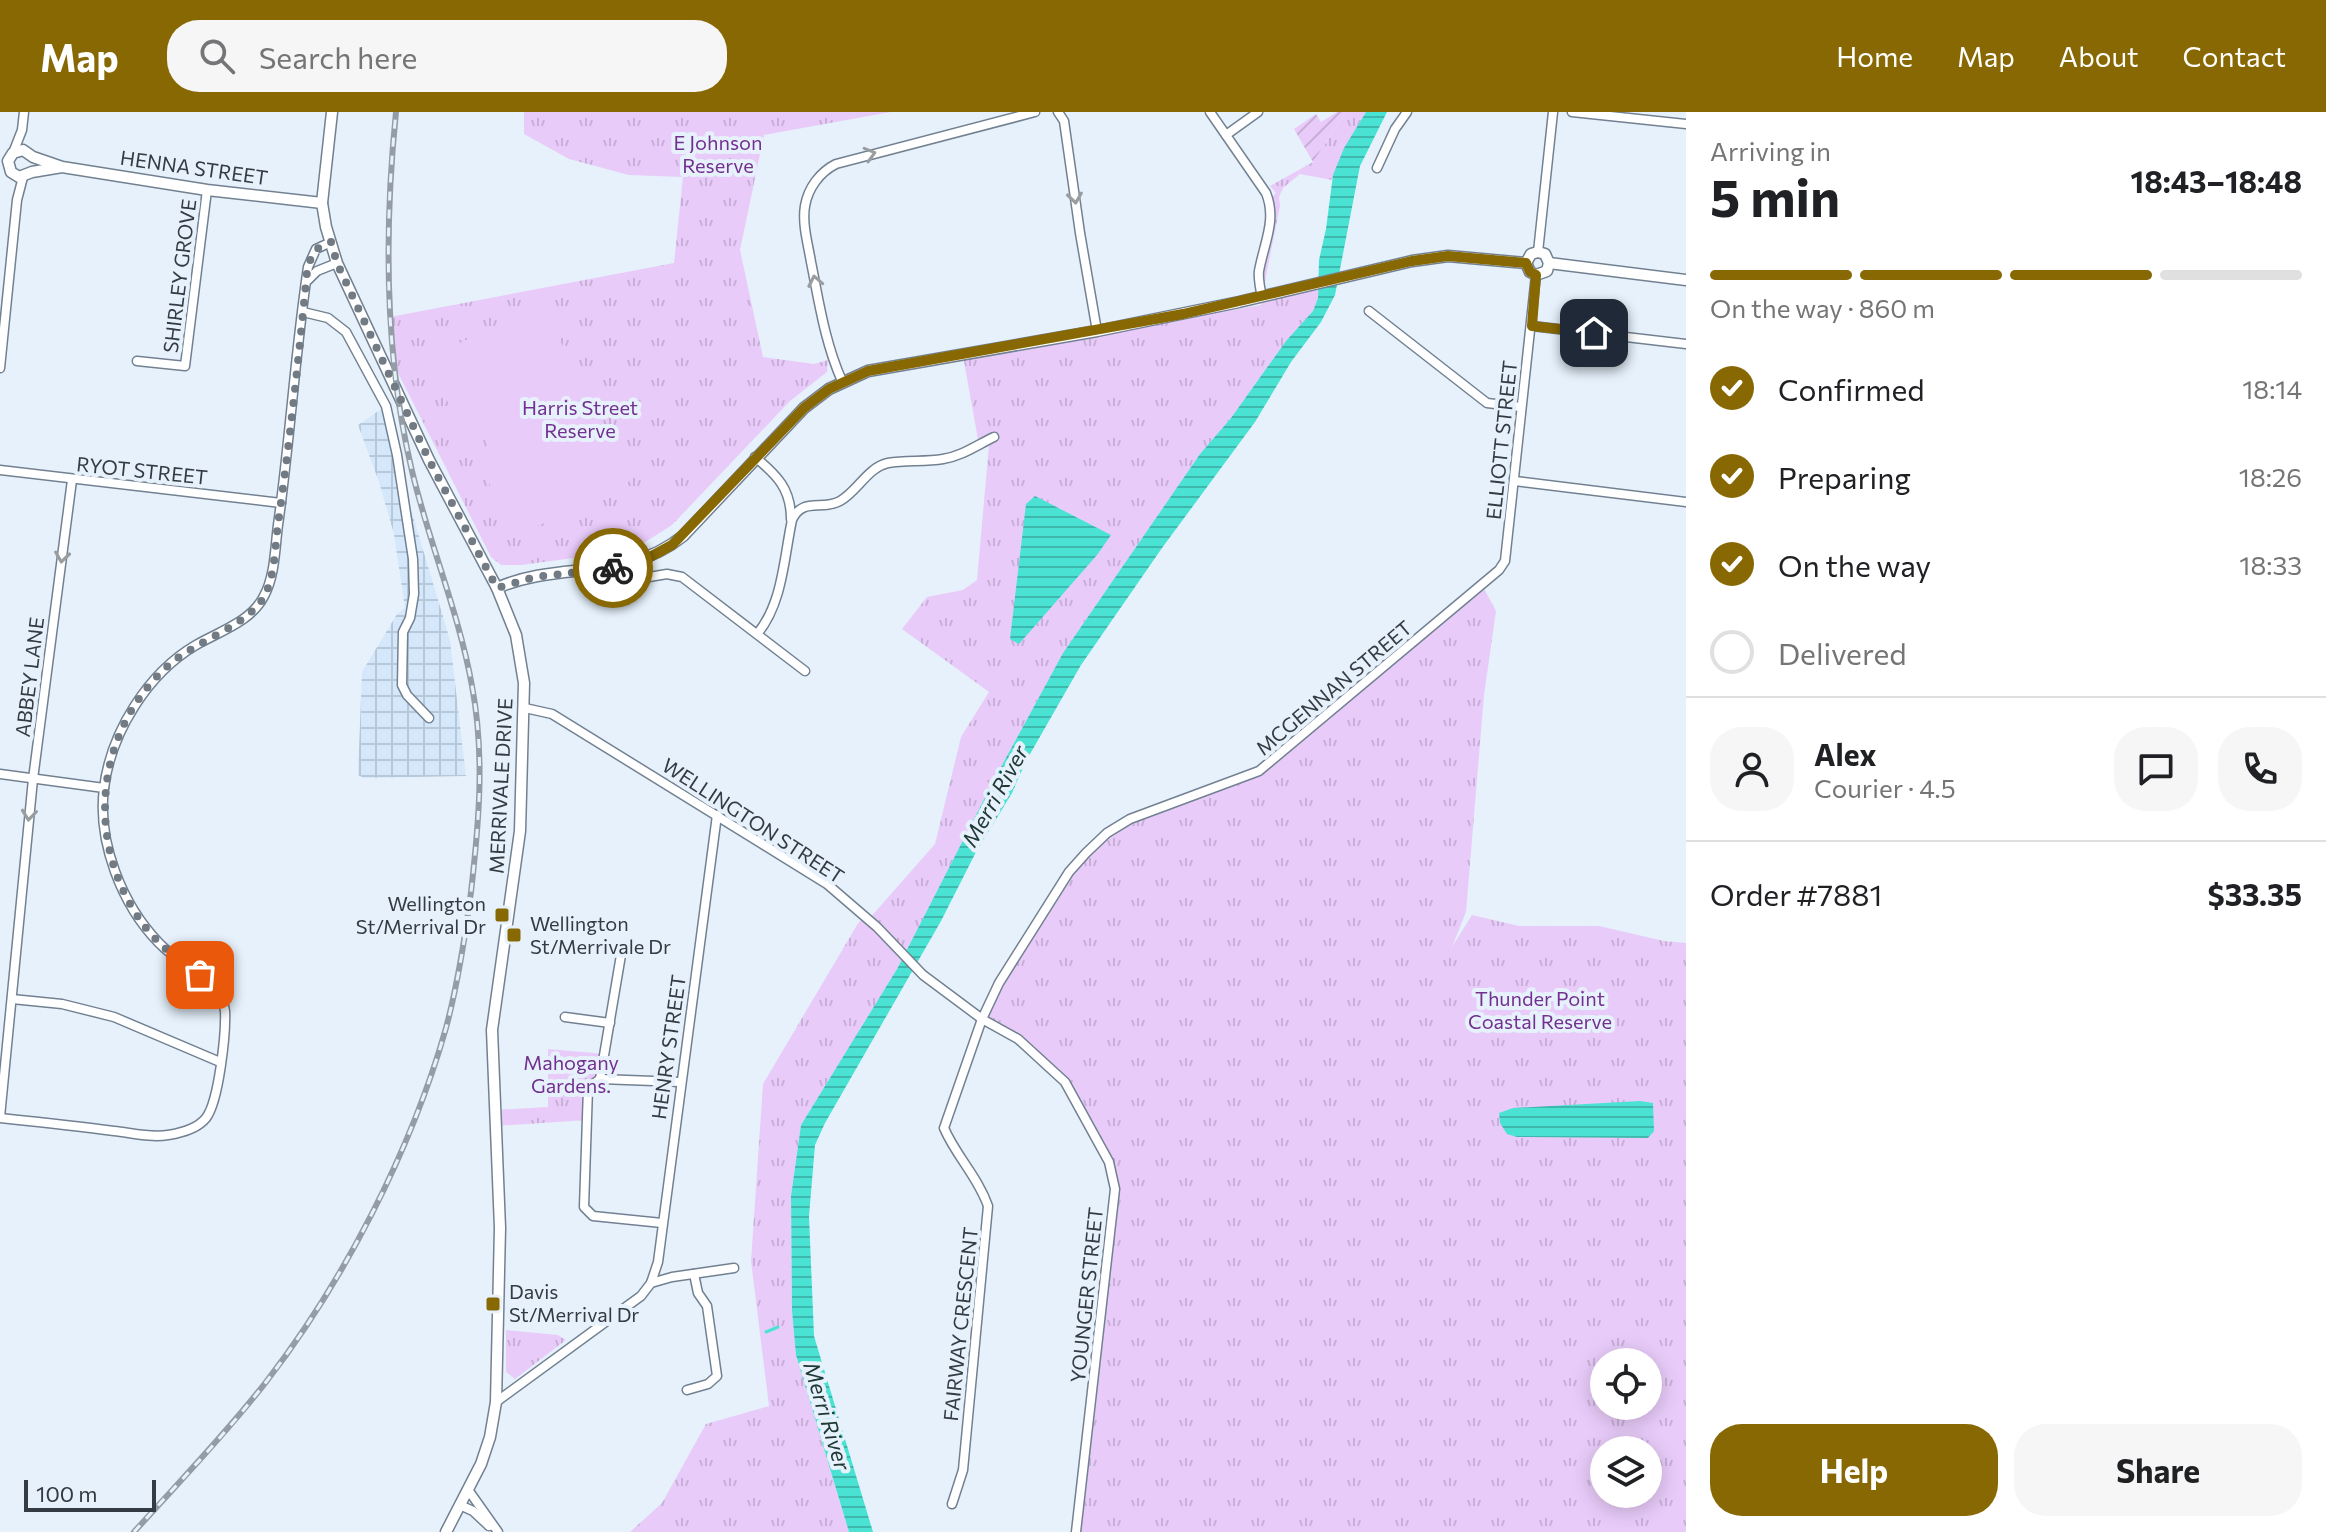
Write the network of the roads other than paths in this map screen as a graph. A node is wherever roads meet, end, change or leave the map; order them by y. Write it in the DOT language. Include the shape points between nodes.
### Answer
graph roads {
  1 [pos="24,112"];
  2 [pos="332,112"];
  3 [pos="1035,112"];
  4 [pos="1058,112"];
  5 [pos="1210,112"];
  6 [pos="1258,112"];
  7 [pos="1407,112"];
  8 [pos="1553,112"];
  9 [pos="1572,112"];
  10 [pos="1686,124"];
  11 [pos="22,130"];
  12 [pos="1226,135"];
  13 [pos="30,154"];
  14 [pos="7,156"];
  15 [pos="62,167"];
  16 [pos="1377,168"];
  17 [pos="15,172"];
  18 [pos="207,190"];
  19 [pos="322,203"];
  20 [pos="331,242"];
  21 [pos="1538,252"];
  22 [pos="337,263"];
  23 [pos="1526,263"];
  24 [pos="1549,263"];
  25 [pos="1536,275"];
  26 [pos="1686,280"];
  27 [pos="306,288"];
  28 [pos="1262,297"];
  29 [pos="1369,311"];
  30 [pos="303,312"];
  31 [pos="1532,326"];
  32 [pos="1097,331"];
  33 [pos="1686,344"];
  34 [pos="137,361"];
  35 [pos="0,368"];
  36 [pos="842,381"];
  37 [pos="1521,407"];
  38 [pos="994,437"];
  39 [pos="755,457"];
  40 [pos="0,470"];
  41 [pos="778,476"];
  42 [pos="72,480"];
  43 [pos="1515,481"];
  44 [pos="1686,502"];
  45 [pos="281,503"];
  46 [pos="814,505"];
  47 [pos="790,528"];
  48 [pos="1505,561"];
  49 [pos="585,571"];
  50 [pos="497,588"];
  51 [pos="758,633"];
  52 [pos="805,671"];
  53 [pos="525,708"];
  54 [pos="429,718"];
  55 [pos="0,774"];
  56 [pos="33,779"];
  57 [pos="104,788"];
  58 [pos="717,815"];
  59 [pos="621,955"];
  60 [pos="12,999"];
  61 [pos="565,1017"];
  62 [pos="982,1019"];
  63 [pos="610,1023"];
  64 [pos="220,1062"];
  65 [pos="600,1079"];
  66 [pos="680,1082"];
  67 [pos="0,1117"];
  68 [pos="662,1223"];
  69 [pos="734,1268"];
  70 [pos="694,1274"];
  71 [pos="651,1283"];
  72 [pos="687,1390"];
  73 [pos="496,1402"];
  74 [pos="469,1491"];
  75 [pos="952,1504"];
  76 [pos="462,1506"];
  77 [pos="446,1532"];
  78 [pos="497,1532"];
  79 [pos="1076,1532"];
  1 -- 11 [label="street"];
  2 -- 19 [label="street, MERRIVALE DRIVE"];
  36 -- 3 [label="street, one-way" via="828,344 804,216 819,176 836,164"];
  4 -- 32 [label="street, one-way" via="1064,121"];
  5 -- 12 [label="street"];
  6 -- 12 [label="street"];
  7 -- 16 [label="street"];
  8 -- 21 [label="street"];
  9 -- 10 [label="street"];
  11 -- 13 [label="street"];
  11 -- 14 [label="street"];
  12 -- 28 [label="street" via="1271,207 1259,270"];
  13 -- 14 [label="street" via="19,150"];
  13 -- 15 [label="street, HENNA STREET"];
  13 -- 17 [label="street" via="35,166"];
  14 -- 17 [label="street"];
  15 -- 17 [label="street, HENNA STREET"];
  15 -- 18 [label="street, HENNA STREET"];
  17 -- 35 [label="street" via="17,200"];
  18 -- 19 [label="street, HENNA STREET"];
  18 -- 34 [label="street, SHIRLEY GROVE" via="185,366"];
  19 -- 20 [label="street, MERRIVALE DRIVE"];
  20 -- 22 [label="street, MERRIVALE DRIVE"];
  20 -- 27 [label="street" via="320,245 311,257"];
  21 -- 23 [label="street"];
  21 -- 24 [label="street"];
  22 -- 27 [label="street" via="312,274"];
  22 -- 50 [label="street, MERRIVALE DRIVE" via="429,460"];
  23 -- 25 [label="street"];
  23 -- 28 [label="street" via="1448,256"];
  24 -- 25 [label="street"];
  24 -- 26 [label="street"];
  25 -- 31 [label="street, ELLIOTT STREET"];
  27 -- 30 [label="street"];
  28 -- 32 [label="street"];
  29 -- 37 [label="street" via="1487,403"];
  30 -- 45 [label="street"];
  30 -- 54 [label="street" via="328,318 346,332 386,406 413,559 414,594 403,632 402,685"];
  31 -- 33 [label="street"];
  31 -- 37 [label="street, ELLIOTT STREET"];
  32 -- 36 [label="street" via="881,369"];
  36 -- 39 [label="street" via="804,408"];
  37 -- 43 [label="street, ELLIOTT STREET"];
  38 -- 46 [label="street" via="949,458 886,464 841,501"];
  39 -- 41 [label="street"];
  39 -- 49 [label="street" via="683,536 661,552 627,565"];
  40 -- 42 [label="street, RYOT STREET"];
  41 -- 46 [label="street" via="796,497"];
  41 -- 47 [label="street" via="789,498"];
  42 -- 45 [label="street, RYOT STREET"];
  42 -- 56 [label="street, ABBEY LANE, one-way"];
  43 -- 44 [label="street"];
  43 -- 48 [label="street, ELLIOTT STREET"];
  45 -- 57 [label="street" via="268,588 260,603 247,617 193,647 155,680 129,715"];
  46 -- 47 [label="street" via="798,510"];
  47 -- 51 [label="street" via="775,600"];
  48 -- 62 [label="street, MCGENNAN STREET" via="1259,771 1130,819 1107,833 1069,872"];
  49 -- 50 [label="street"];
  49 -- 51 [label="street" via="587,582 595,586 679,575"];
  50 -- 53 [label="street, MERRIVALE DRIVE" via="519,647"];
  51 -- 52 [label="street"];
  53 -- 58 [label="street, WELLINGTON STREET" via="552,714"];
  53 -- 73 [label="street, MERRIVALE DRIVE" via="520,831 492,1030 500,1228"];
  55 -- 56 [label="street"];
  56 -- 57 [label="street"];
  56 -- 60 [label="street, ABBEY LANE, one-way"];
  57 -- 64 [label="street" via="110,855 128,900 159,943 200,975 224,1003"];
  58 -- 62 [label="street, WELLINGTON STREET" via="827,884 923,975"];
  58 -- 66 [label="street, HENRY STREET"];
  59 -- 63 [label="street"];
  60 -- 64 [label="street" via="114,1017"];
  60 -- 67 [label="street, ABBEY LANE"];
  61 -- 63 [label="street"];
  62 -- 75 [label="street, FAIRWAY CRESCENT" via="944,1128 988,1206 963,1470"];
  62 -- 79 [label="street, YOUNGER STREET" via="1018,1039 1065,1082 1109,1162 1115,1189"];
  63 -- 65 [label="street"];
  64 -- 67 [label="street" via="207,1117 193,1128 166,1136"];
  65 -- 66 [label="street"];
  65 -- 68 [label="street" via="588,1088 584,1207 593,1216"];
  66 -- 68 [label="street, HENRY STREET"];
  68 -- 71 [label="street, HENRY STREET"];
  69 -- 70 [label="street"];
  70 -- 71 [label="street"];
  70 -- 72 [label="street" via="707,1306 717,1376"];
  71 -- 73 [label="street" via="641,1296"];
  73 -- 74 [label="street, MERRIVALE DRIVE" via="486,1450"];
  74 -- 76 [label="street, MERRIVALE DRIVE"];
  74 -- 78 [label="street"];
  76 -- 77 [label="street, MERRIVALE DRIVE"];
  76 -- 78 [label="street"];
}
